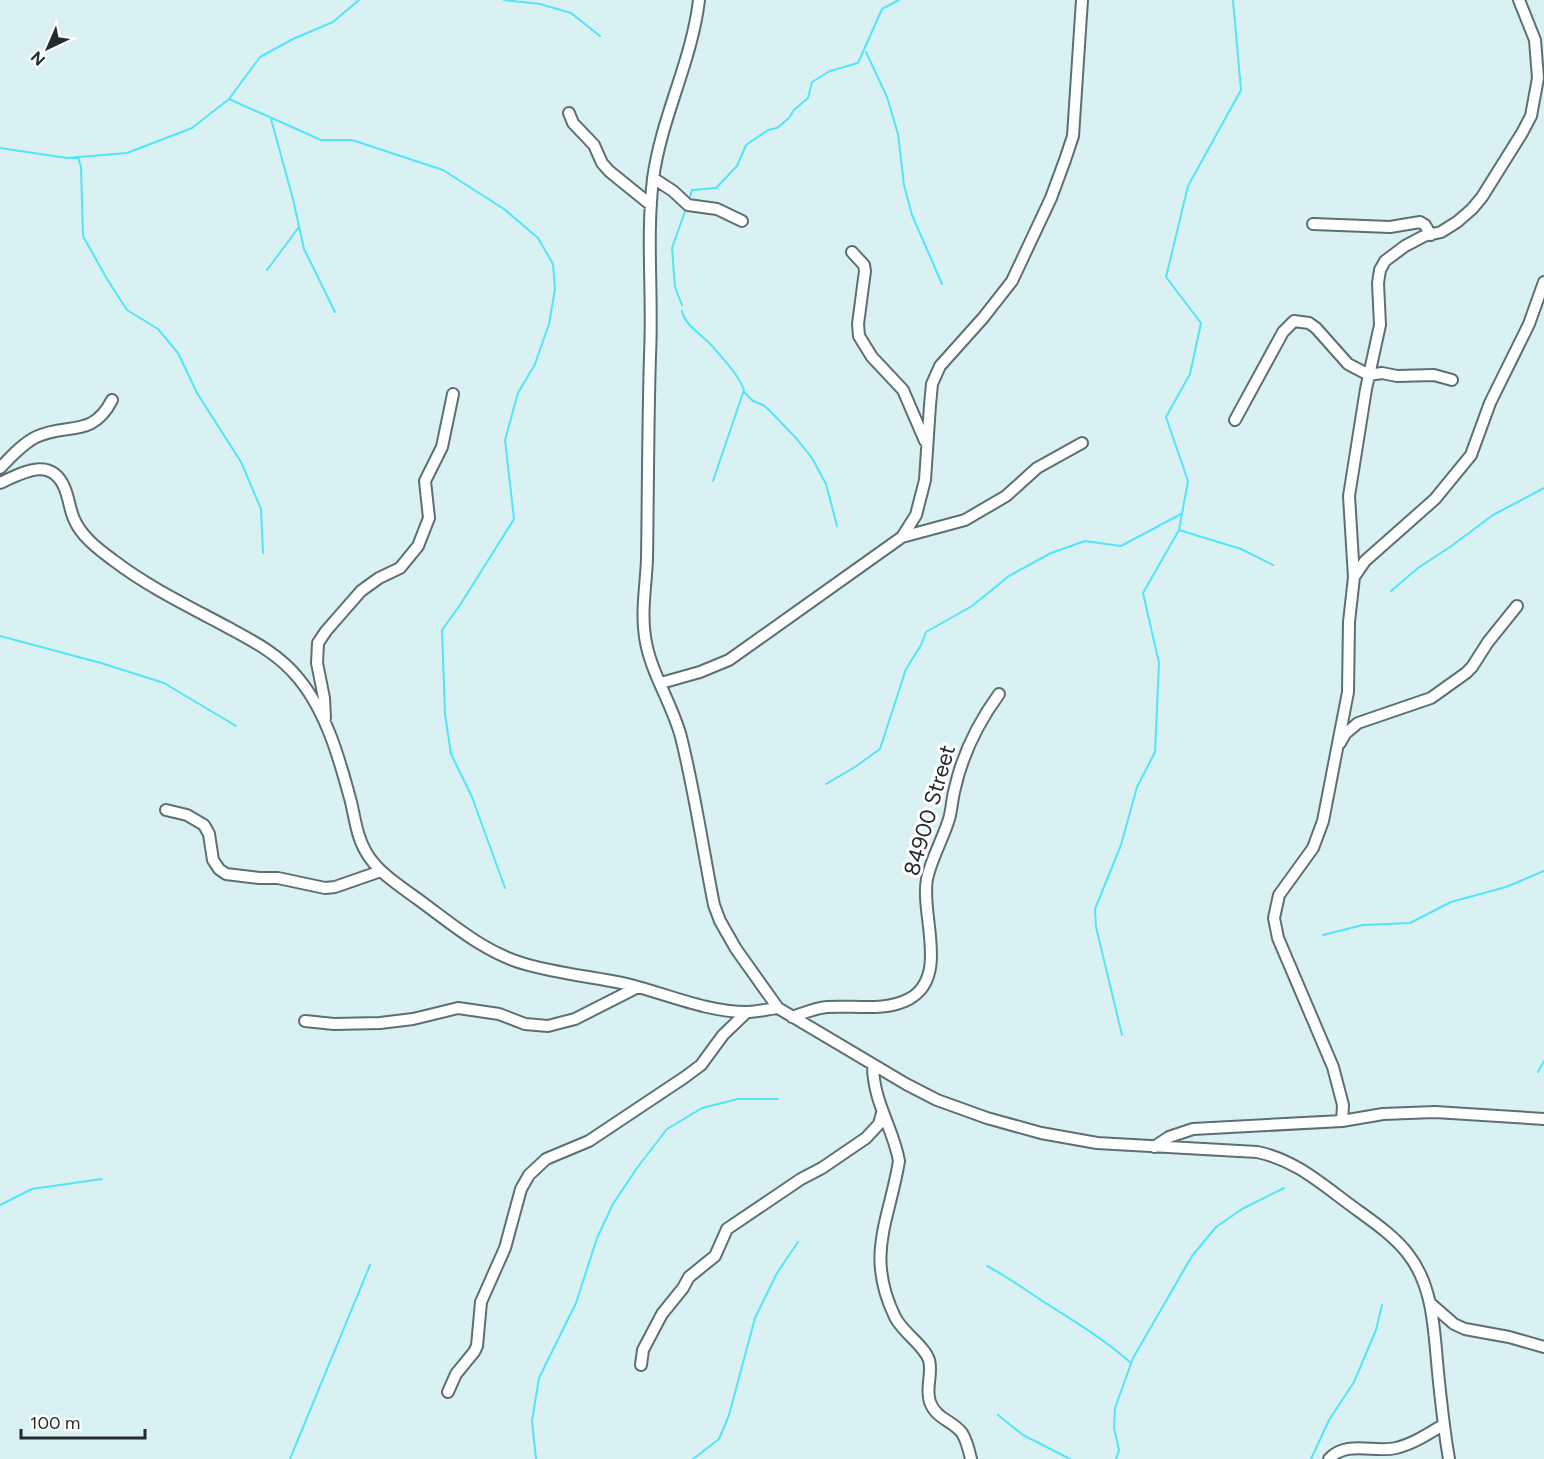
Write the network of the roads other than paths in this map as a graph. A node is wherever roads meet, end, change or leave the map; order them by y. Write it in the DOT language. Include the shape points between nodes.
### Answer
graph roads {
  1 [pos="699,0"];
  2 [pos="1082,0"];
  3 [pos="1519,0"];
  4 [pos="1541,80"];
  5 [pos="569,113"];
  6 [pos="653,178"];
  7 [pos="651,205"];
  8 [pos="742,221"];
  9 [pos="1313,224"];
  10 [pos="1431,235"];
  11 [pos="852,252"];
  12 [pos="1544,282"];
  13 [pos="1369,375"];
  14 [pos="1452,380"];
  15 [pos="453,394"];
  16 [pos="112,400"];
  17 [pos="1235,420"];
  18 [pos="1082,444"];
  19 [pos="927,447"];
  20 [pos="0,468"];
  21 [pos="0,483"];
  22 [pos="902,537"];
  23 [pos="1354,577"];
  24 [pos="1517,606"];
  25 [pos="661,683"];
  26 [pos="999,694"];
  27 [pos="326,727"];
  28 [pos="1338,746"];
  29 [pos="165,810"];
  30 [pos="381,871"];
  31 [pos="638,987"];
  32 [pos="778,1008"];
  33 [pos="747,1012"];
  34 [pos="792,1017"];
  35 [pos="304,1021"];
  36 [pos="873,1065"];
  37 [pos="882,1113"];
  38 [pos="1544,1119"];
  39 [pos="1342,1121"];
  40 [pos="1154,1147"];
  41 [pos="1430,1303"];
  42 [pos="1544,1347"];
  43 [pos="641,1365"];
  44 [pos="448,1392"];
  45 [pos="1443,1425"];
  46 [pos="971,1459"];
  47 [pos="1329,1459"];
  48 [pos="1449,1459"];
  1 -- 6 [label="street"];
  2 -- 19 [label="street" via="1072,136 1052,198 1012,281 940,366 932,384"];
  3 -- 4 [label="street" via="1534,40"];
  4 -- 10 [label="street" via="1531,116 1482,198 1457,222"];
  5 -- 7 [label="street" via="609,171"];
  6 -- 7 [label="street"];
  6 -- 8 [label="street" via="688,205 717,209"];
  7 -- 25 [label="street" via="652,314 643,615 650,661"];
  9 -- 10 [label="street" via="1390,227 1420,222"];
  10 -- 13 [label="street" via="1405,246 1385,261 1380,270 1380,325"];
  11 -- 19 [label="street" via="865,271 859,336 872,357 903,390"];
  12 -- 23 [label="street" via="1471,455 1435,499 1365,561"];
  13 -- 14 [label="street" via="1434,375"];
  13 -- 17 [label="street" via="1348,364 1316,328 1293,321 1283,332"];
  13 -- 23 [label="street" via="1349,496"];
  15 -- 27 [label="street" via="442,447 425,481 429,518 418,546 400,568 361,591 318,643 316,663"];
  16 -- 20 [label="street" via="103,416 73,430 36,437"];
  18 -- 22 [label="street" via="1037,468 1006,496 965,520"];
  19 -- 22 [label="street" via="926,480 916,515"];
  21 -- 27 [label="street" via="39,469 53,472 66,491 74,520 95,546 150,584 278,657 302,682"];
  22 -- 25 [label="street" via="729,660"];
  23 -- 28 [label="street" via="1348,692"];
  24 -- 28 [label="street" via="1466,673 1431,698 1358,723"];
  25 -- 32 [label="street" via="680,735 717,913 736,949"];
  26 -- 34 [label="street, 84900 Street" via="971,737 950,815 927,879 932,945 928,975 921,988 911,999 895,1005 826,1008"];
  27 -- 30 [label="street" via="360,838"];
  28 -- 39 [label="street" via="1323,821 1313,848 1279,895 1274,918 1278,938 1333,1068 1341,1093"];
  29 -- 30 [label="street" via="187,815 204,825 213,860 226,874 278,878 325,888"];
  30 -- 31 [label="street" via="473,940 503,956 524,964"];
  31 -- 33 [label="street" via="719,1009"];
  31 -- 35 [label="street" via="575,1019 548,1026 458,1008 380,1023"];
  32 -- 33 [label="street"];
  32 -- 34 [label="street"];
  33 -- 44 [label="street" via="723,1035 701,1065 685,1077 589,1141 546,1159 529,1175 521,1189 505,1248 481,1302 477,1346"];
  34 -- 36 [label="street"];
  36 -- 37 [label="street" via="874,1088"];
  36 -- 40 [label="street" via="937,1100 987,1118 1097,1143"];
  37 -- 43 [label="street" via="879,1124 866,1138 727,1229 715,1256 689,1277 662,1314 643,1350"];
  37 -- 46 [label="street" via="899,1161 882,1234 881,1281 897,1322 929,1361 928,1391 933,1408 963,1435"];
  38 -- 39 [label="street" via="1435,1113 1383,1114"];
  39 -- 40 [label="street" via="1193,1129"];
  40 -- 41 [label="street" via="1257,1152 1291,1163 1398,1243 1417,1266"];
  41 -- 42 [label="street" via="1465,1329"];
  41 -- 45 [label="street"];
  45 -- 47 [label="street" via="1396,1448 1343,1449"];
  45 -- 48 [label="street"];
}
